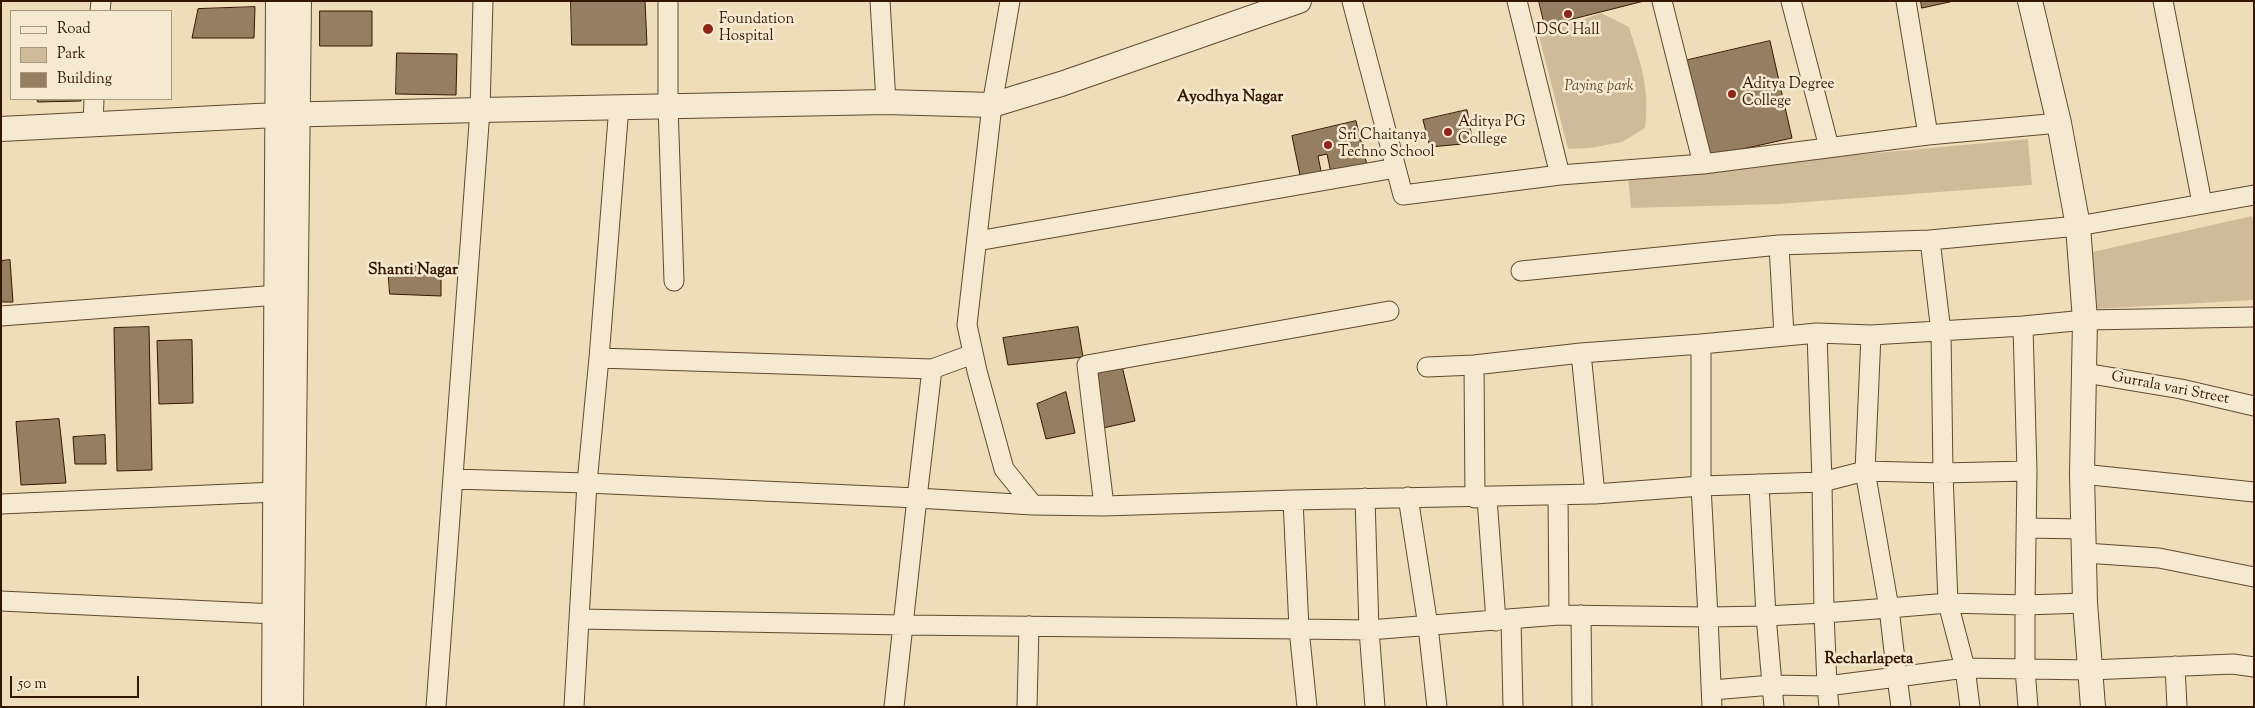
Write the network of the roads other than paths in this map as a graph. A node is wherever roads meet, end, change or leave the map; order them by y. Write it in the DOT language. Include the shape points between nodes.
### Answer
graph roads {
  1 [pos="278,1"];
  2 [pos="299,1"];
  3 [pos="484,1"];
  4 [pos="668,1"];
  5 [pos="880,1"];
  6 [pos="1010,1"];
  7 [pos="1299,1"];
  8 [pos="1352,1"];
  9 [pos="1517,1"];
  10 [pos="1662,1"];
  11 [pos="1792,1"];
  12 [pos="1906,1"];
  13 [pos="2030,1"];
  14 [pos="2162,1"];
  15 [pos="94,100"];
  16 [pos="886,102"];
  17 [pos="992,105"];
  18 [pos="619,106"];
  19 [pos="668,106"];
  20 [pos="480,110"];
  21 [pos="286,115"];
  22 [pos="2059,123"];
  23 [pos="93,124"];
  24 [pos="1,129"];
  25 [pos="1928,135"];
  26 [pos="1829,147"];
  27 [pos="1703,164"];
  28 [pos="1396,168"];
  29 [pos="1560,175"];
  30 [pos="2254,195"];
  31 [pos="2202,203"];
  32 [pos="2078,226"];
  33 [pos="1930,240"];
  34 [pos="977,241"];
  35 [pos="1779,245"];
  36 [pos="1521,271"];
  37 [pos="674,281"];
  38 [pos="278,295"];
  39 [pos="1390,310"];
  40 [pos="1,316"];
  41 [pos="2254,317"];
  42 [pos="2085,320"];
  43 [pos="2023,326"];
  44 [pos="1941,332"];
  45 [pos="1817,333"];
  46 [pos="1871,335"];
  47 [pos="1784,336"];
  48 [pos="1701,344"];
  49 [pos="1581,352"];
  50 [pos="973,354"];
  51 [pos="599,358"];
  52 [pos="1474,365"];
  53 [pos="1427,367"];
  54 [pos="932,369"];
  55 [pos="2085,373"];
  56 [pos="2254,406"];
  57 [pos="1865,471"];
  58 [pos="2027,471"];
  59 [pos="1943,473"];
  60 [pos="2082,474"];
  61 [pos="453,479"];
  62 [pos="1822,482"];
  63 [pos="587,484"];
  64 [pos="1759,484"];
  65 [pos="1701,486"];
  66 [pos="276,492"];
  67 [pos="2254,492"];
  68 [pos="1595,494"];
  69 [pos="1558,495"];
  70 [pos="917,498"];
  71 [pos="1365,498"];
  72 [pos="1408,498"];
  73 [pos="1481,498"];
  74 [pos="1292,500"];
  75 [pos="1,504"];
  76 [pos="1033,505"];
  77 [pos="1104,506"];
  78 [pos="2027,528"];
  79 [pos="2082,529"];
  80 [pos="2085,553"];
  81 [pos="2254,577"];
  82 [pos="1,601"];
  83 [pos="2085,602"];
  84 [pos="1948,603"];
  85 [pos="2025,605"];
  86 [pos="1889,608"];
  87 [pos="1824,613"];
  88 [pos="275,614"];
  89 [pos="1559,615"];
  90 [pos="1581,615"];
  91 [pos="1766,616"];
  92 [pos="1708,617"];
  93 [pos="579,619"];
  94 [pos="1504,620"];
  95 [pos="903,625"];
  96 [pos="1029,626"];
  97 [pos="1428,626"];
  98 [pos="1299,629"];
  99 [pos="1369,630"];
  100 [pos="2175,666"];
  101 [pos="2254,667"];
  102 [pos="1965,668"];
  103 [pos="2025,669"];
  104 [pos="2090,670"];
  105 [pos="1897,677"];
  106 [pos="1772,685"];
  107 [pos="1827,686"];
  108 [pos="1712,698"];
  109 [pos="274,707"];
  110 [pos="291,707"];
  111 [pos="436,707"];
  112 [pos="574,707"];
  113 [pos="894,707"];
  114 [pos="1028,707"];
  115 [pos="1307,707"];
  116 [pos="1375,707"];
  117 [pos="1437,707"];
  118 [pos="1513,707"];
  119 [pos="1582,707"];
  120 [pos="1774,707"];
  121 [pos="1829,707"];
  122 [pos="1901,707"];
  123 [pos="1970,707"];
  124 [pos="2028,707"];
  125 [pos="2093,707"];
  126 [pos="2177,707"];
  1 -- 21 [label="street"];
  2 -- 21 [label="street"];
  3 -- 20 [label="street"];
  4 -- 19 [label="street"];
  5 -- 16 [label="street"];
  6 -- 17 [label="street"];
  7 -- 17 [label="street"];
  8 -- 28 [label="street"];
  9 -- 29 [label="street"];
  10 -- 27 [label="street"];
  11 -- 26 [label="street"];
  12 -- 25 [label="street"];
  13 -- 22 [label="street"];
  14 -- 31 [label="street"];
  15 -- 23 [label="street"];
  16 -- 17 [label="street"];
  16 -- 19 [label="street"];
  17 -- 34 [label="street"];
  18 -- 19 [label="street"];
  18 -- 20 [label="street"];
  18 -- 51 [label="street"];
  19 -- 37 [label="street"];
  20 -- 21 [label="street"];
  20 -- 61 [label="street"];
  21 -- 23 [label="street"];
  21 -- 38 [label="street"];
  21 -- 110 [label="street"];
  22 -- 25 [label="street"];
  22 -- 32 [label="street"];
  23 -- 24 [label="street"];
  25 -- 26 [label="street"];
  26 -- 27 [label="street"];
  27 -- 29 [label="street"];
  28 -- 29 [label="street" via="1403,195"];
  28 -- 34 [label="street"];
  30 -- 31 [label="street"];
  31 -- 32 [label="street"];
  32 -- 33 [label="street"];
  32 -- 42 [label="street"];
  33 -- 35 [label="street"];
  33 -- 44 [label="street"];
  34 -- 50 [label="street" via="967,325"];
  35 -- 36 [label="street"];
  35 -- 47 [label="street"];
  38 -- 40 [label="street"];
  38 -- 66 [label="street"];
  39 -- 77 [label="street" via="1086,365"];
  41 -- 42 [label="street"];
  42 -- 43 [label="street"];
  42 -- 55 [label="street"];
  43 -- 44 [label="street"];
  43 -- 58 [label="street"];
  44 -- 46 [label="street"];
  44 -- 59 [label="street"];
  45 -- 46 [label="street"];
  45 -- 47 [label="street"];
  45 -- 62 [label="street"];
  46 -- 57 [label="street"];
  47 -- 48 [label="street"];
  48 -- 49 [label="street"];
  48 -- 65 [label="street"];
  49 -- 52 [label="street"];
  49 -- 68 [label="street"];
  50 -- 54 [label="street"];
  50 -- 76 [label="street" via="1004,469"];
  51 -- 54 [label="street"];
  51 -- 63 [label="street"];
  52 -- 53 [label="street"];
  52 -- 73 [label="street"];
  54 -- 70 [label="street"];
  55 -- 56 [label="street, Gurrala vari Street" via="2181,389"];
  55 -- 60 [label="street"];
  57 -- 59 [label="street"];
  57 -- 62 [label="street"];
  57 -- 86 [label="street"];
  58 -- 59 [label="street"];
  58 -- 78 [label="street"];
  59 -- 84 [label="street"];
  60 -- 67 [label="street"];
  60 -- 79 [label="street"];
  61 -- 63 [label="street"];
  61 -- 111 [label="street"];
  62 -- 64 [label="street"];
  62 -- 87 [label="street"];
  63 -- 70 [label="street"];
  63 -- 93 [label="street"];
  64 -- 65 [label="street"];
  64 -- 91 [label="street"];
  65 -- 68 [label="street"];
  65 -- 92 [label="street"];
  66 -- 75 [label="street"];
  66 -- 88 [label="street"];
  68 -- 69 [label="street"];
  69 -- 73 [label="street"];
  69 -- 89 [label="street"];
  70 -- 76 [label="street"];
  70 -- 95 [label="street"];
  71 -- 72 [label="street"];
  71 -- 74 [label="street"];
  71 -- 99 [label="street"];
  72 -- 73 [label="street"];
  72 -- 97 [label="street"];
  73 -- 94 [label="street"];
  74 -- 77 [label="street"];
  74 -- 98 [label="street"];
  76 -- 77 [label="street"];
  78 -- 79 [label="street"];
  78 -- 85 [label="street"];
  79 -- 80 [label="street"];
  80 -- 81 [label="street" via="2159,558"];
  80 -- 83 [label="street"];
  82 -- 88 [label="street"];
  83 -- 85 [label="street"];
  83 -- 104 [label="street"];
  84 -- 85 [label="street"];
  84 -- 86 [label="street"];
  84 -- 102 [label="street"];
  85 -- 103 [label="street"];
  86 -- 87 [label="street"];
  86 -- 105 [label="street"];
  87 -- 91 [label="street"];
  87 -- 107 [label="street"];
  88 -- 109 [label="street"];
  89 -- 90 [label="street"];
  89 -- 94 [label="street"];
  90 -- 92 [label="street"];
  90 -- 119 [label="street"];
  91 -- 92 [label="street"];
  91 -- 106 [label="street"];
  92 -- 108 [label="street"];
  93 -- 95 [label="street"];
  93 -- 112 [label="street"];
  94 -- 97 [label="street"];
  94 -- 118 [label="street"];
  95 -- 96 [label="street"];
  95 -- 113 [label="street"];
  96 -- 98 [label="street"];
  96 -- 114 [label="street"];
  97 -- 99 [label="street"];
  97 -- 117 [label="street"];
  98 -- 99 [label="street"];
  98 -- 115 [label="street"];
  99 -- 116 [label="street"];
  100 -- 101 [label="street" via="2234,664"];
  100 -- 104 [label="street"];
  100 -- 126 [label="street"];
  102 -- 103 [label="street"];
  102 -- 105 [label="street"];
  102 -- 123 [label="street"];
  103 -- 104 [label="street"];
  103 -- 124 [label="street"];
  104 -- 125 [label="street"];
  105 -- 107 [label="street"];
  105 -- 122 [label="street"];
  106 -- 107 [label="street"];
  106 -- 108 [label="street"];
  106 -- 120 [label="street"];
  107 -- 121 [label="street"];
}
